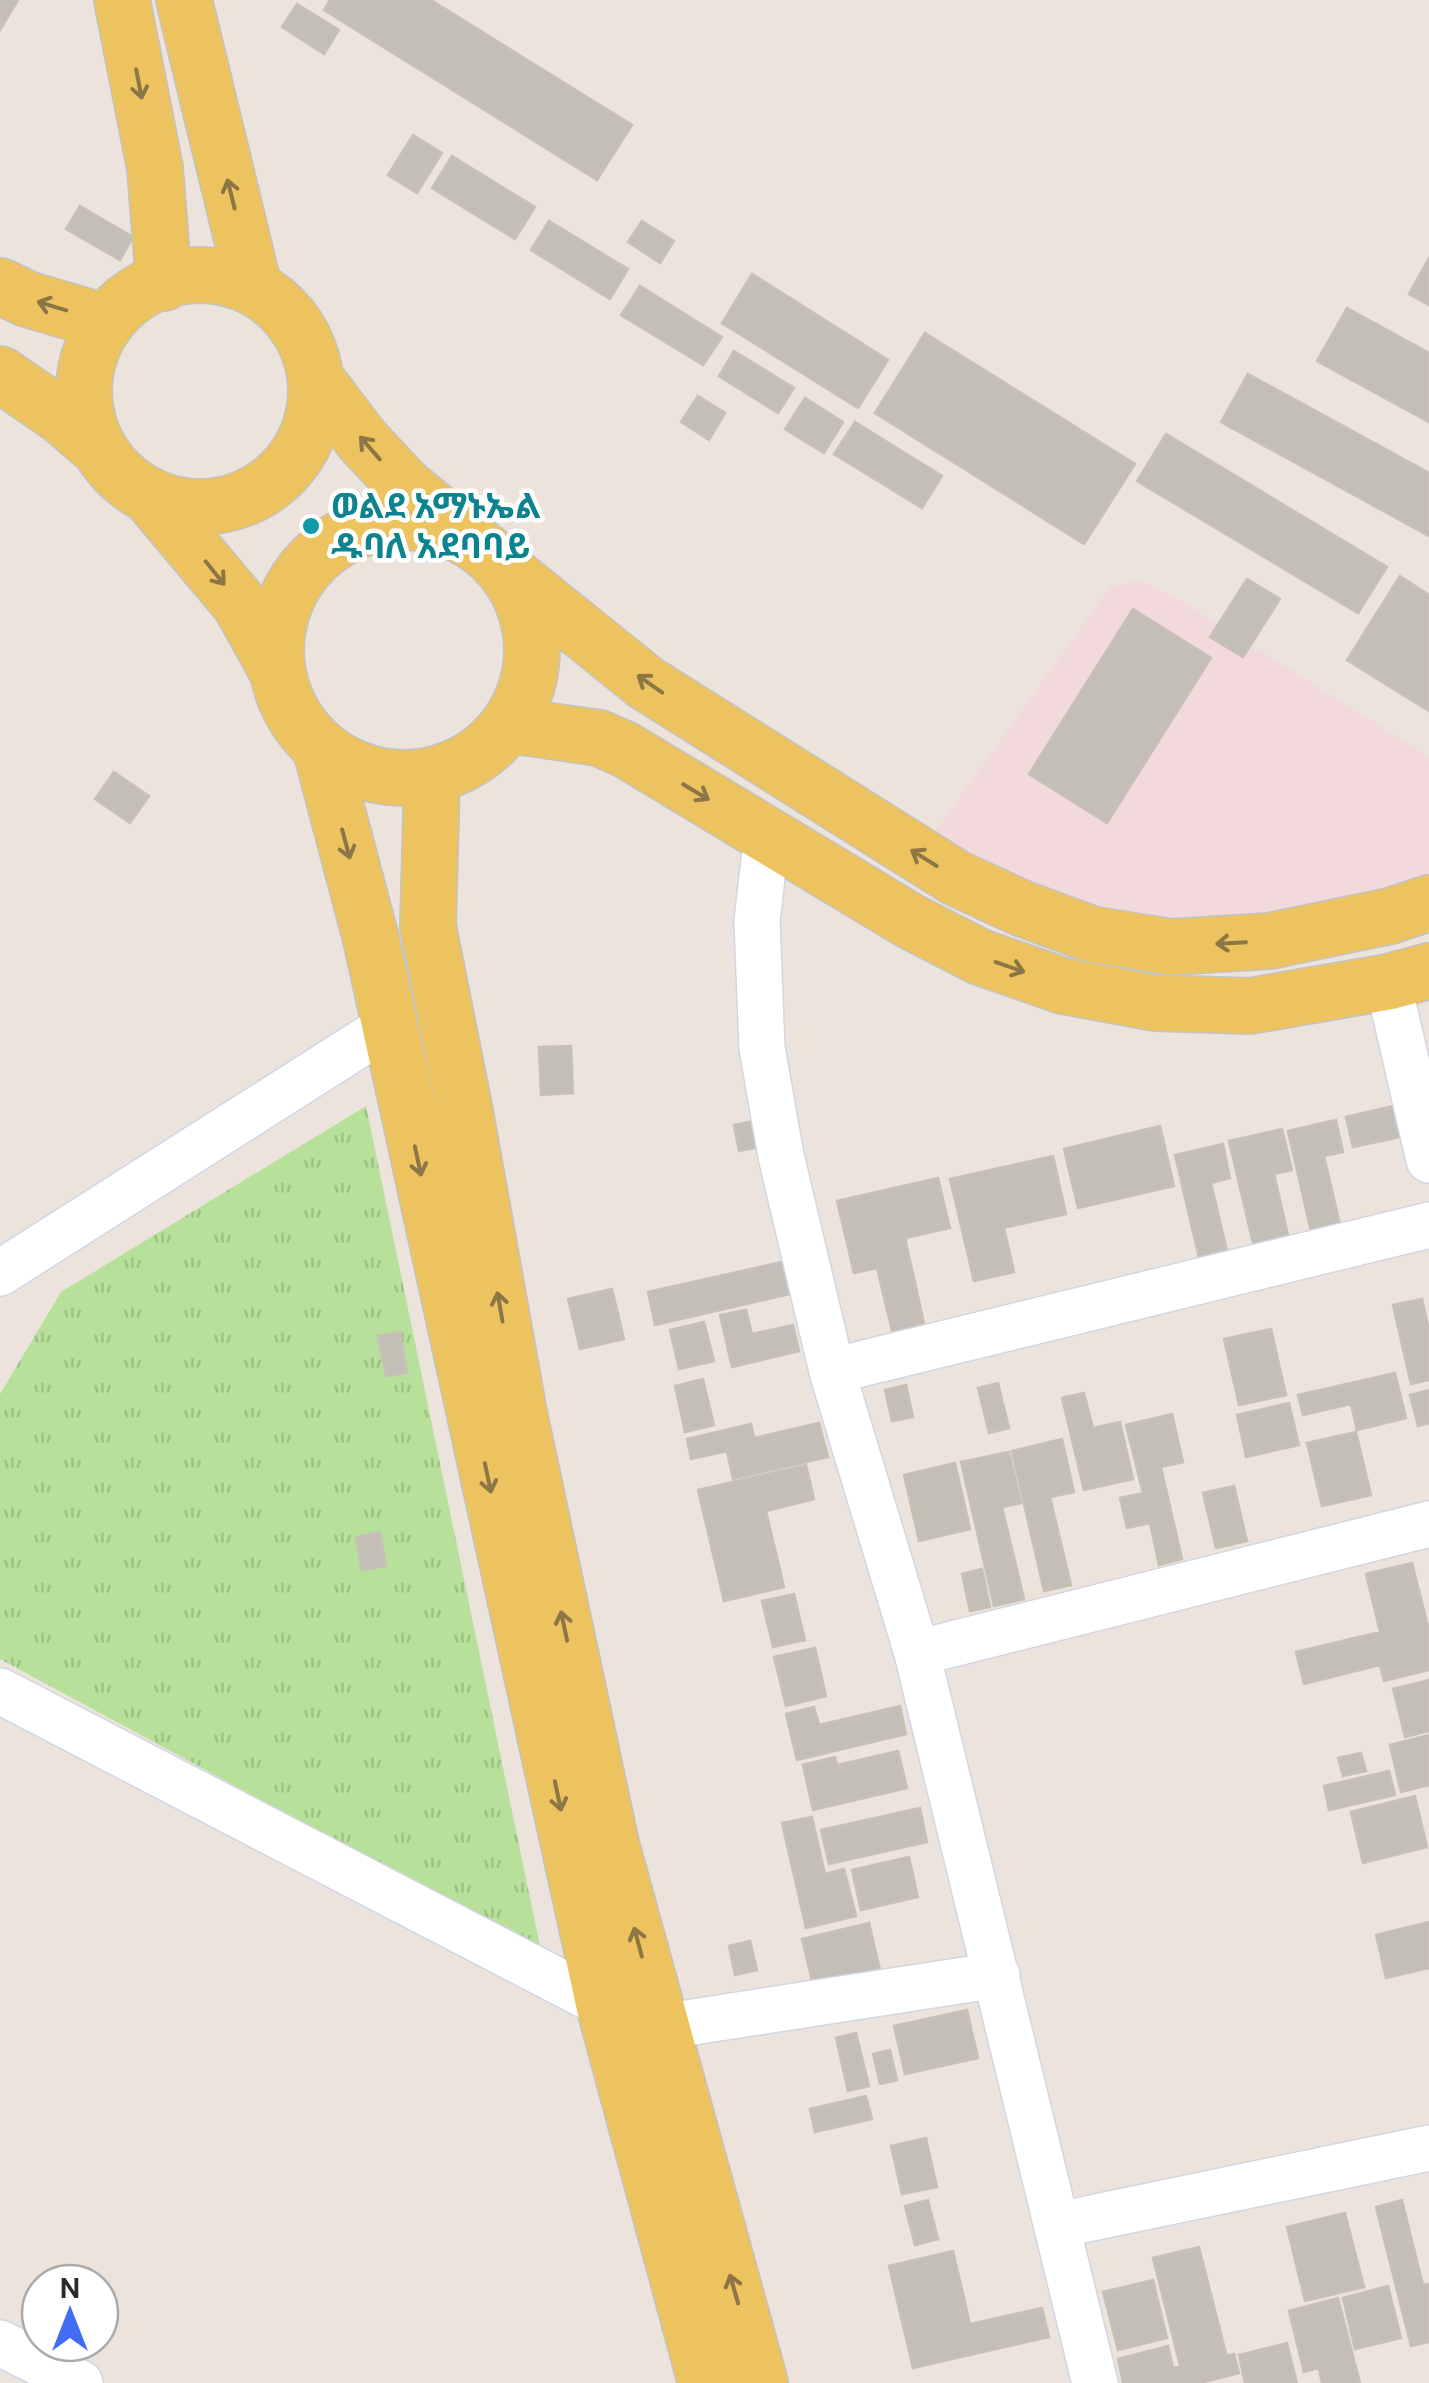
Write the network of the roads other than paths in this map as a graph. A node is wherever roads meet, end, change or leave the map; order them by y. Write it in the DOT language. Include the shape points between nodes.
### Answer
graph roads {
  1 [pos="122,0"];
  2 [pos="184,0"];
  3 [pos="164,282"];
  4 [pos="0,286"];
  5 [pos="254,288"];
  6 [pos="105,322"];
  7 [pos="0,374"];
  8 [pos="318,382"];
  9 [pos="96,446"];
  10 [pos="152,499"];
  11 [pos="487,554"];
  12 [pos="276,669"];
  13 [pos="509,725"];
  14 [pos="321,750"];
  15 [pos="432,777"];
  16 [pos="767,834"];
  17 [pos="1429,903"];
  18 [pos="1314,932"];
  19 [pos="1408,977"];
  20 [pos="1334,992"];
  21 [pos="388,1026"];
  22 [pos="1429,1160"];
  23 [pos="1429,1225"];
  24 [pos="0,1273"];
  25 [pos="832,1371"];
  26 [pos="1429,1524"];
  27 [pos="916,1653"];
  28 [pos="0,1691"];
  29 [pos="997,1975"];
  30 [pos="604,2005"];
  31 [pos="661,2027"];
  32 [pos="1429,2148"];
  33 [pos="1058,2225"];
  34 [pos="0,2343"];
  35 [pos="80,2383"];
  36 [pos="706,2383"];
  37 [pos="760,2383"];
  38 [pos="1095,2383"];
  1 -- 3 [label="main road, one-way" via="155,168"];
  5 -- 2 [label="main road, one-way"];
  3 -- 5 [label="main road" via="185,275"];
  3 -- 6 [label="main road" via="140,290"];
  6 -- 4 [label="main road, one-way"];
  5 -- 8 [label="main road" via="275,301 305,337"];
  6 -- 9 [label="main road" via="86,361 83,404"];
  7 -- 9 [label="main road"];
  8 -- 10 [label="main road" via="311,430 287,471 247,498 200,508"];
  11 -- 8 [label="main road, one-way" via="405,486"];
  9 -- 10 [label="main road" via="120,477"];
  10 -- 12 [label="main road, one-way" via="240,604"];
  11 -- 12 [label="main road" via="418,522 371,525 328,546 296,579 278,622"];
  11 -- 13 [label="main road" via="528,611 534,656 524,701"];
  18 -- 11 [label="main road, one-way" via="1171,947 1091,934 1020,908 956,878 646,683"];
  12 -- 14 [label="main road" via="290,714"];
  13 -- 15 [label="main road" via="462,766"];
  13 -- 16 [label="main road, one-way" via="599,738"];
  14 -- 15 [label="main road" via="362,773"];
  14 -- 21 [label="main road, one-way"];
  31 -- 15 [label="main road, one-way" via="612,1844 519,1413 428,926"];
  16 -- 20 [label="main road, one-way" via="980,958 1063,986 1155,1002 1250,1006"];
  16 -- 25 [label="street" via="757,921 762,1048 780,1156"];
  17 -- 18 [label="main road"];
  18 -- 20 [label="main road"];
  19 -- 20 [label="main road"];
  19 -- 22 [label="street"];
  21 -- 24 [label="street"];
  21 -- 30 [label="main road, one-way"];
  23 -- 25 [label="street"];
  25 -- 27 [label="street"];
  26 -- 27 [label="street"];
  27 -- 29 [label="street"];
  28 -- 30 [label="street"];
  29 -- 31 [label="street"];
  29 -- 33 [label="street"];
  30 -- 31 [label="street"];
  30 -- 36 [label="main road"];
  37 -- 31 [label="main road, one-way"];
  32 -- 33 [label="street"];
  33 -- 38 [label="street"];
  34 -- 35 [label="street"];
}
